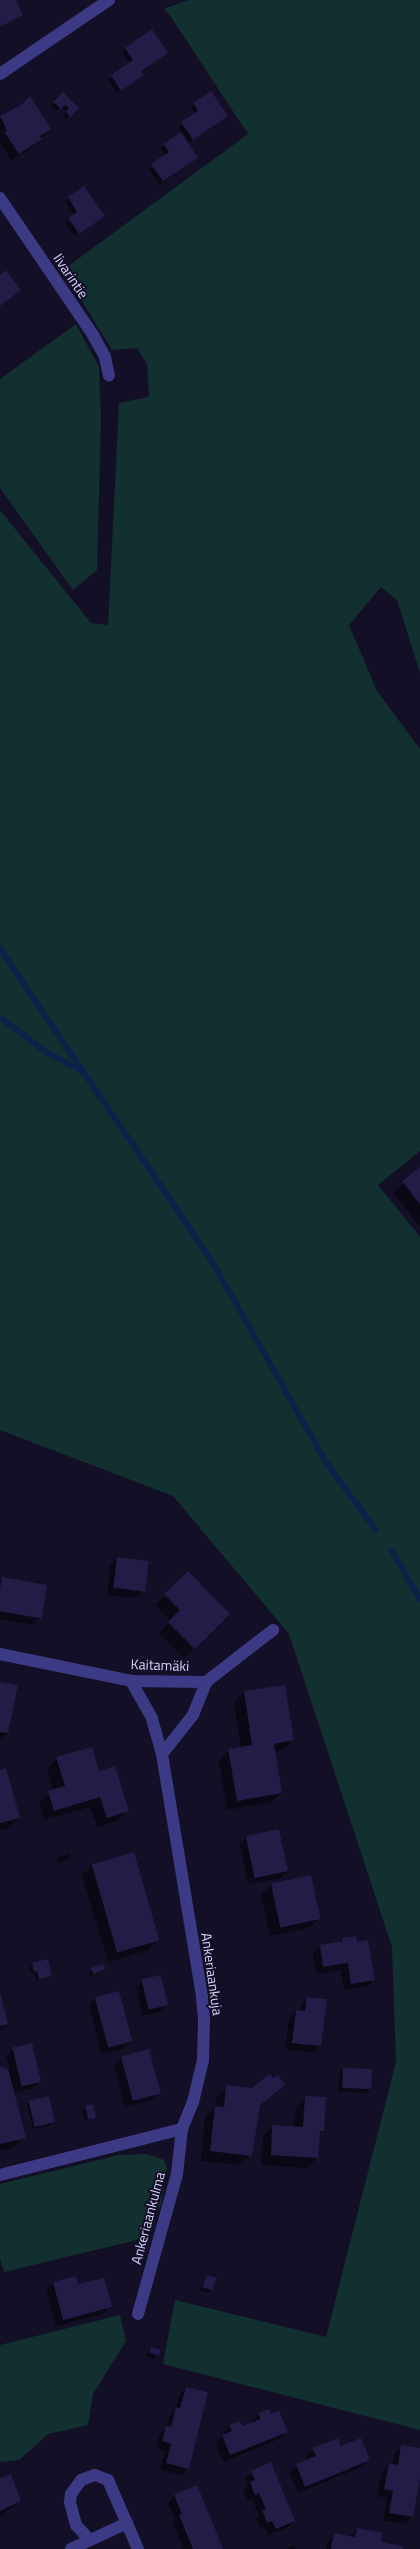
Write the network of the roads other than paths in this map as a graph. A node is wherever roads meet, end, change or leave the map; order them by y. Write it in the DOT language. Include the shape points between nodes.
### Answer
graph roads {
  1 [pos="109,0"];
  2 [pos="0,74"];
  3 [pos="0,198"];
  4 [pos="109,376"];
  5 [pos="273,1630"];
  6 [pos="0,1654"];
  7 [pos="132,1681"];
  8 [pos="206,1682"];
  9 [pos="162,1754"];
  10 [pos="182,2129"];
  11 [pos="0,2175"];
  12 [pos="138,2314"];
  13 [pos="127,2523"];
  14 [pos="89,2539"];
  15 [pos="71,2549"];
  16 [pos="138,2549"];
  1 -- 2 [label="street"];
  3 -- 4 [label="street, Iivarintie" via="93,335 105,357"];
  5 -- 8 [label="street, Kaitamäki"];
  6 -- 7 [label="street, Kaitamäki"];
  7 -- 8 [label="street, Kaitamäki"];
  7 -- 9 [label="street, Ankeriaankuja" via="152,1718"];
  8 -- 9 [label="street" via="192,1714"];
  9 -- 10 [label="street, Ankeriaankuja" via="204,2020 203,2060 193,2102"];
  10 -- 11 [label="street"];
  10 -- 12 [label="street, Ankeriaankulma" via="177,2174"];
  13 -- 14 [label="street"];
  13 -- 14 [label="street" via="108,2480 95,2475 81,2480 71,2494 71,2510 76,2525"];
  13 -- 16 [label="street"];
  14 -- 15 [label="street"];
}
